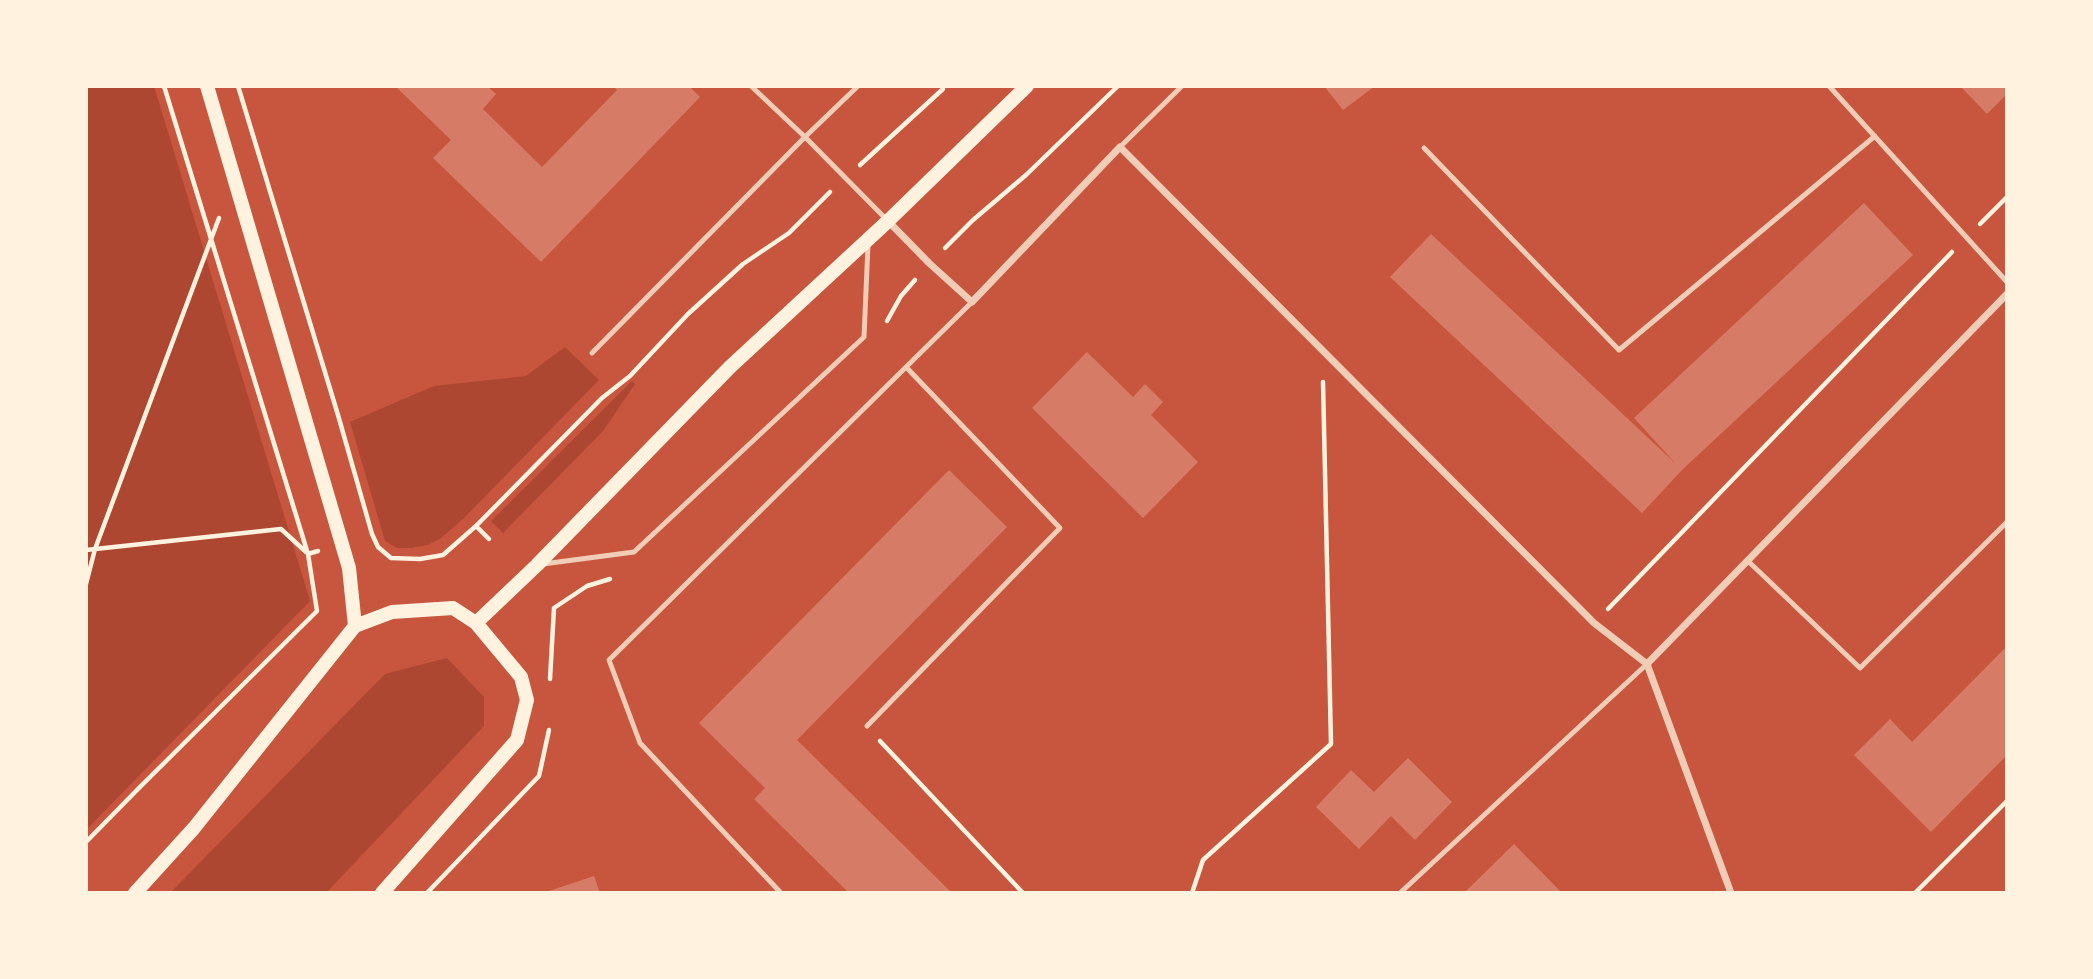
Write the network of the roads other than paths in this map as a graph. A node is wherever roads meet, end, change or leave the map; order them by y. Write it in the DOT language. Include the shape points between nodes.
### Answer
graph roads {
  1 [pos="207,86"];
  2 [pos="751,86"];
  3 [pos="858,86"];
  4 [pos="1027,86"];
  5 [pos="1182,86"];
  6 [pos="1829,86"];
  7 [pos="1874,135"];
  8 [pos="806,137"];
  9 [pos="1120,147"];
  10 [pos="1424,148"];
  11 [pos="888,221"];
  12 [pos="868,239"];
  13 [pos="2007,282"];
  14 [pos="2007,294"];
  15 [pos="972,302"];
  16 [pos="592,353"];
  17 [pos="906,367"];
  18 [pos="2007,522"];
  19 [pos="1748,561"];
  20 [pos="537,565"];
  21 [pos="476,623"];
  22 [pos="355,626"];
  23 [pos="1647,664"];
  24 [pos="867,726"];
  25 [pos="1403,892"];
  26 [pos="135,893"];
  27 [pos="382,893"];
  28 [pos="781,893"];
  29 [pos="1731,893"];
  1 -- 22 [label="main road" via="343,544"];
  2 -- 8 [label="lane"];
  3 -- 8 [label="lane"];
  4 -- 11 [label="main road"];
  5 -- 9 [label="lane"];
  6 -- 7 [label="lane"];
  7 -- 10 [label="lane" via="1619,350"];
  7 -- 13 [label="lane"];
  8 -- 11 [label="lane"];
  8 -- 16 [label="lane"];
  9 -- 15 [label="street"];
  9 -- 23 [label="street" via="1594,623"];
  11 -- 12 [label="main road"];
  11 -- 15 [label="street"];
  12 -- 20 [label="main road" via="730,367"];
  12 -- 20 [label="lane" via="864,337 634,552"];
  14 -- 19 [label="street"];
  15 -- 17 [label="lane"];
  17 -- 24 [label="lane" via="1060,527"];
  17 -- 28 [label="lane" via="609,660 640,743"];
  18 -- 19 [label="lane" via="1860,668"];
  19 -- 23 [label="street"];
  20 -- 21 [label="main road"];
  21 -- 22 [label="main road" via="453,608 391,612"];
  21 -- 27 [label="main road" via="521,677 527,700 517,740"];
  22 -- 26 [label="main road" via="194,828"];
  23 -- 25 [label="lane"];
  23 -- 29 [label="street"];
}
